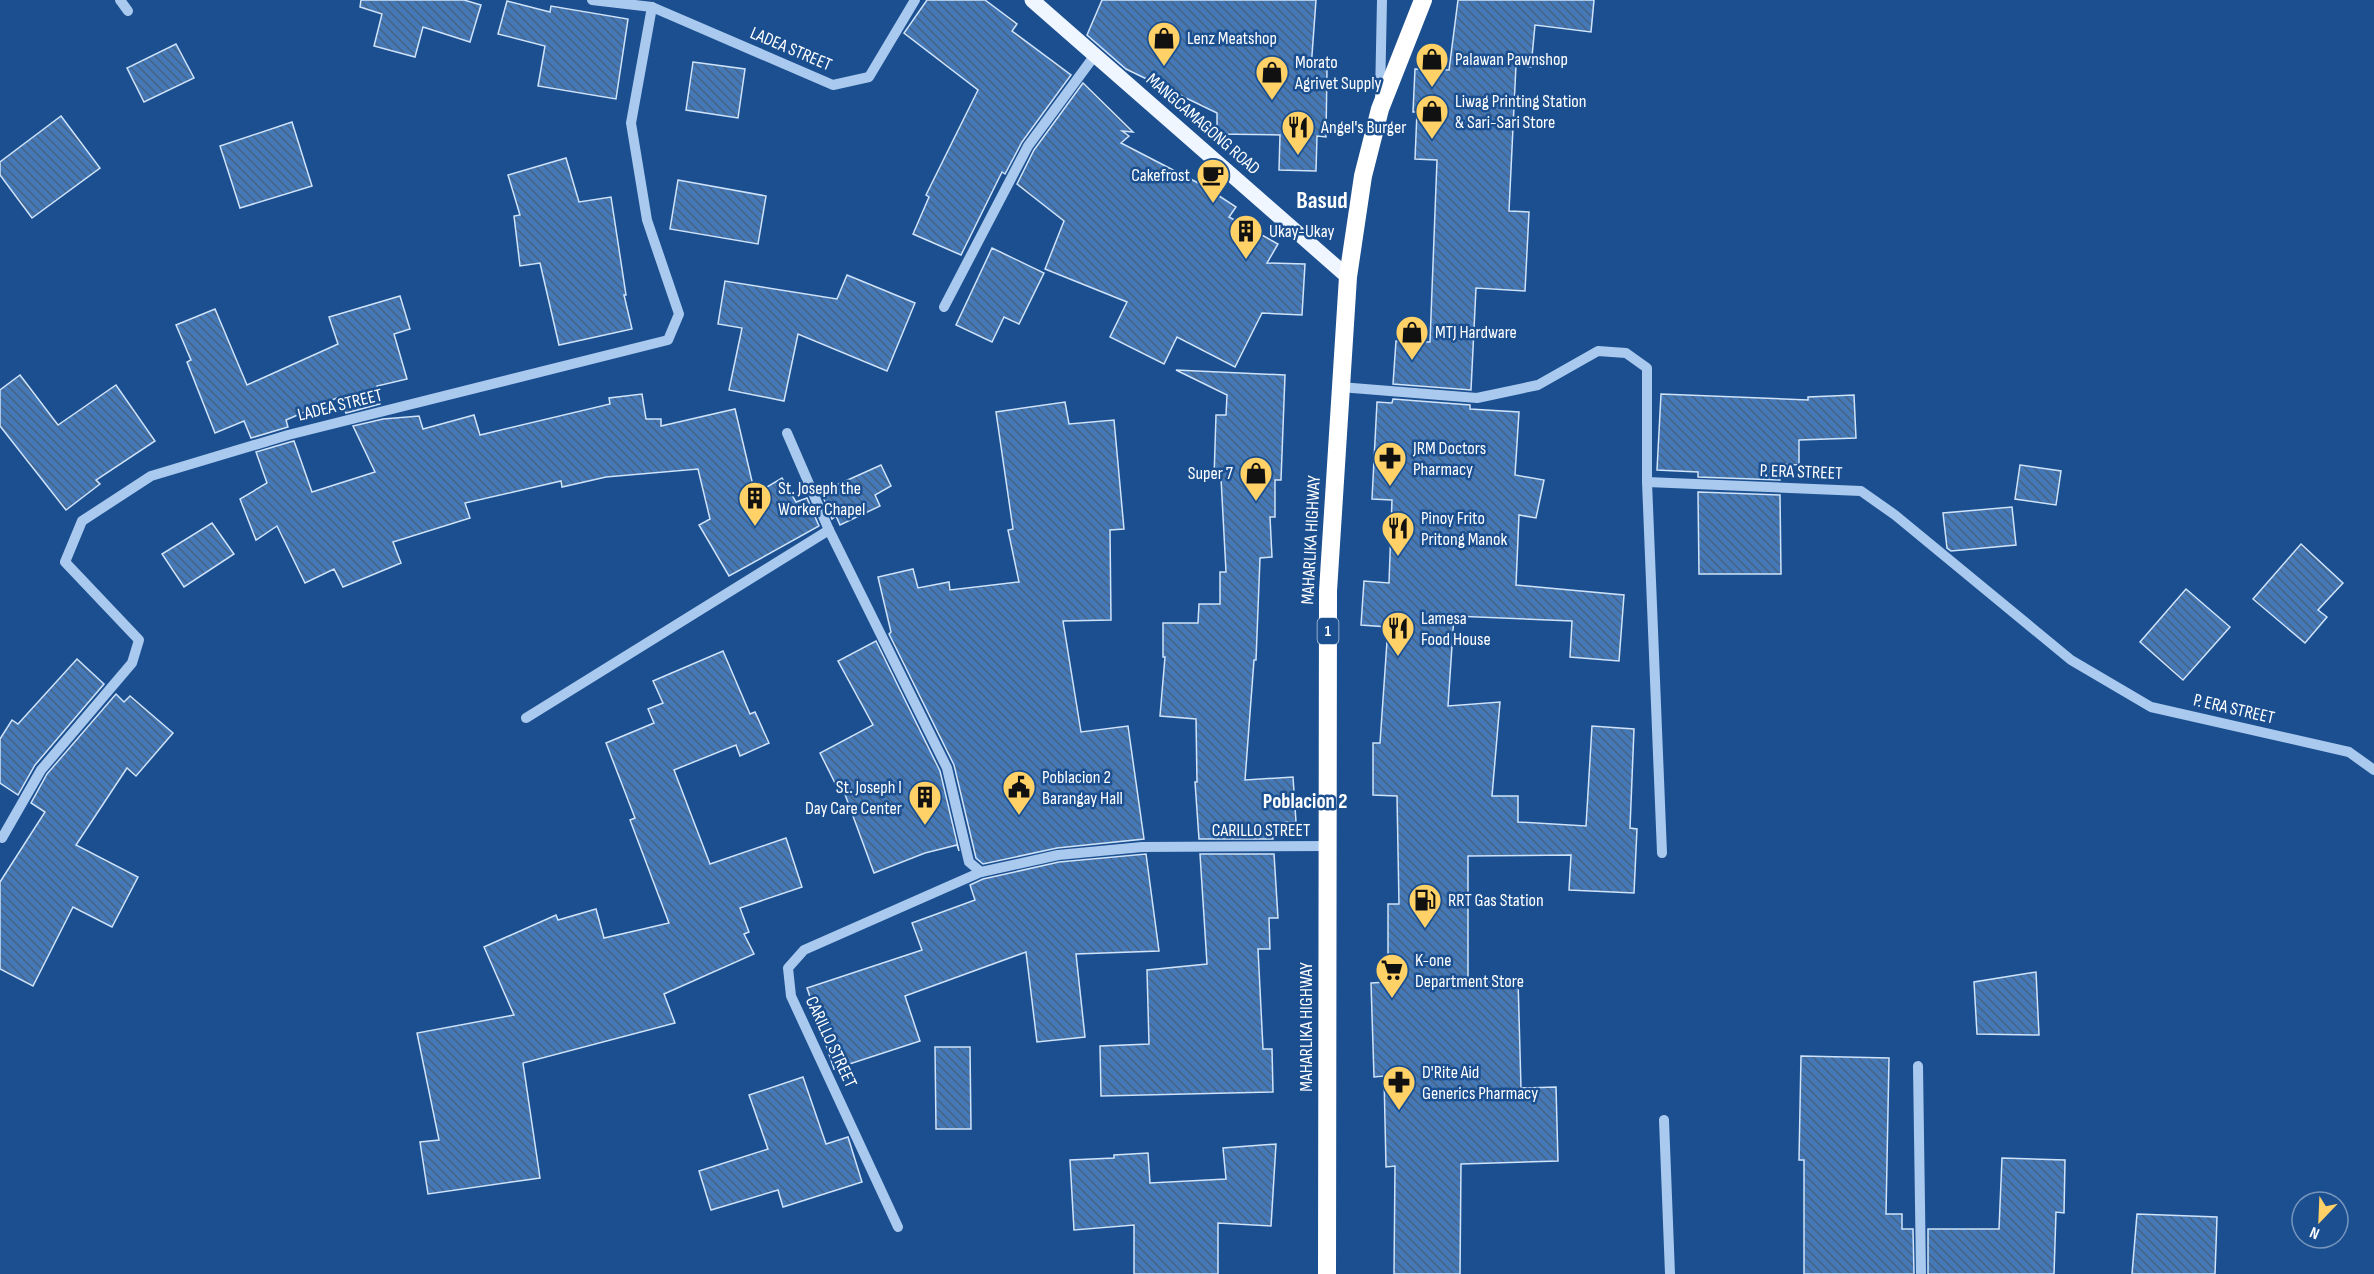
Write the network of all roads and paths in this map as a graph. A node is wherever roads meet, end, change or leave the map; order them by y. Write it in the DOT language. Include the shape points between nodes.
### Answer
graph roads {
  1 [pos="120,0"];
  2 [pos="592,0"];
  3 [pos="915,0"];
  4 [pos="1032,0"];
  5 [pos="1382,0"];
  6 [pos="1423,0"];
  7 [pos="652,7"];
  8 [pos="128,11"];
  9 [pos="1095,55"];
  10 [pos="1380,109"];
  11 [pos="1348,277"];
  12 [pos="944,307"];
  13 [pos="1340,387"];
  14 [pos="787,433"];
  15 [pos="1647,482"];
  16 [pos="829,531"];
  17 [pos="526,718"];
  18 [pos="2374,770"];
  19 [pos="2,838"];
  20 [pos="1328,846"];
  21 [pos="1662,853"];
  22 [pos="981,872"];
  23 [pos="1918,1066"];
  24 [pos="1664,1120"];
  25 [pos="898,1227"];
  26 [pos="1327,1274"];
  27 [pos="1670,1274"];
  28 [pos="1921,1274"];
  1 -- 8 [label="street"];
  2 -- 7 [label="street, LADEA STREET"];
  3 -- 7 [label="street, LADEA STREET" via="869,77 833,85"];
  4 -- 9 [label="main road, MANGCAMAGONG ROAD"];
  5 -- 10 [label="street"];
  6 -- 10 [label="highway, MAHARLIKA HIGHWAY / 1"];
  7 -- 19 [label="street, LADEA STREET" via="631,123 647,220 679,314 668,340 288,435 151,476 82,521 65,562 139,640 132,663 41,770"];
  9 -- 11 [label="main road, MANGCAMAGONG ROAD"];
  9 -- 12 [label="street" via="1028,146"];
  10 -- 11 [label="highway, MAHARLIKA HIGHWAY / 1" via="1363,176"];
  11 -- 13 [label="highway, MAHARLIKA HIGHWAY / 1"];
  13 -- 15 [label="street" via="1477,398 1538,385 1598,351 1626,353 1647,368"];
  13 -- 20 [label="highway, MAHARLIKA HIGHWAY / 1" via="1329,591"];
  14 -- 16 [label="street"];
  15 -- 18 [label="street, P. ERA STREET" via="1861,490 2071,660 2151,707 2349,752"];
  15 -- 21 [label="street"];
  16 -- 17 [label="street"];
  16 -- 22 [label="street" via="947,768 969,861"];
  20 -- 22 [label="street, CARILLO STREET" via="1142,847 1058,855"];
  20 -- 26 [label="highway, MAHARLIKA HIGHWAY / 1"];
  22 -- 25 [label="street, CARILLO STREET" via="804,950 788,968 791,996"];
  23 -- 28 [label="street"];
  24 -- 27 [label="street"];
}
